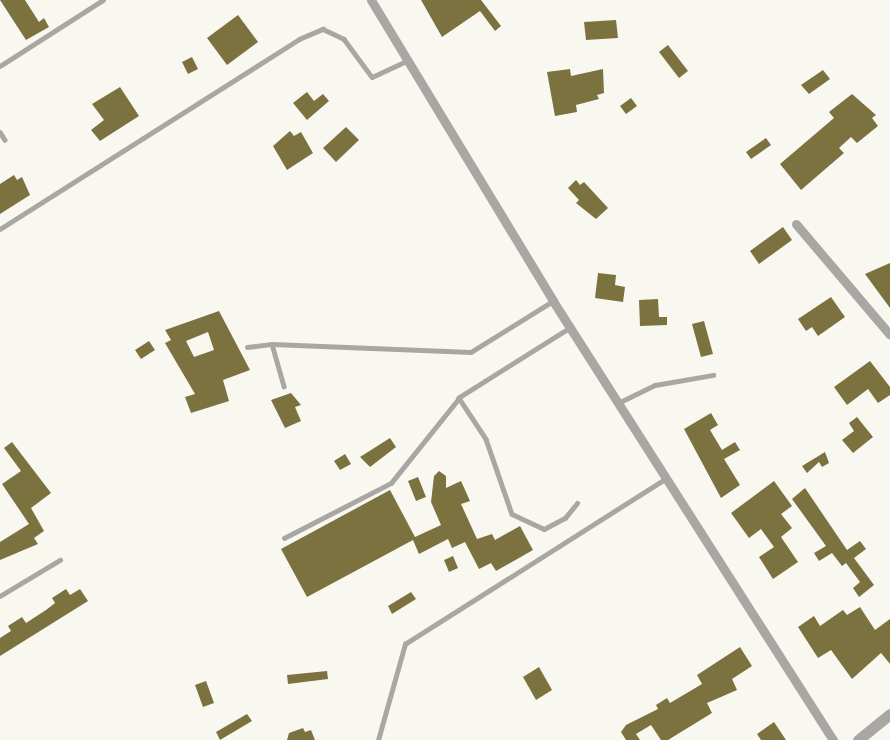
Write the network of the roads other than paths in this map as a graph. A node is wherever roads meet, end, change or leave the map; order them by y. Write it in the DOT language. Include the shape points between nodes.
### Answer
graph roads {
  1 [pos="103,0"];
  2 [pos="371,0"];
  3 [pos="406,61"];
  4 [pos="0,66"];
  5 [pos="0,132"];
  6 [pos="5,140"];
  7 [pos="796,224"];
  8 [pos="0,229"];
  9 [pos="553,301"];
  10 [pos="570,328"];
  11 [pos="890,335"];
  12 [pos="272,344"];
  13 [pos="247,347"];
  14 [pos="713,375"];
  15 [pos="284,386"];
  16 [pos="458,398"];
  17 [pos="618,404"];
  18 [pos="668,478"];
  19 [pos="576,503"];
  20 [pos="284,538"];
  21 [pos="60,560"];
  22 [pos="0,596"];
  23 [pos="890,714"];
  24 [pos="378,740"];
  25 [pos="832,740"];
  26 [pos="858,740"];
  1 -- 4 [label="lane"];
  2 -- 3 [label="street"];
  3 -- 8 [label="lane" via="372,78 344,39 323,30 299,39"];
  3 -- 9 [label="street"];
  5 -- 6 [label="lane"];
  7 -- 11 [label="street"];
  9 -- 10 [label="street"];
  9 -- 12 [label="lane" via="471,352"];
  10 -- 16 [label="lane"];
  10 -- 17 [label="street"];
  12 -- 13 [label="lane"];
  12 -- 15 [label="lane"];
  14 -- 17 [label="lane" via="655,385"];
  16 -- 19 [label="lane" via="486,439 512,514 544,529 565,518"];
  16 -- 20 [label="lane" via="391,483"];
  17 -- 18 [label="street"];
  18 -- 24 [label="lane" via="405,644"];
  18 -- 25 [label="street"];
  21 -- 22 [label="lane"];
  23 -- 26 [label="street"];
}
